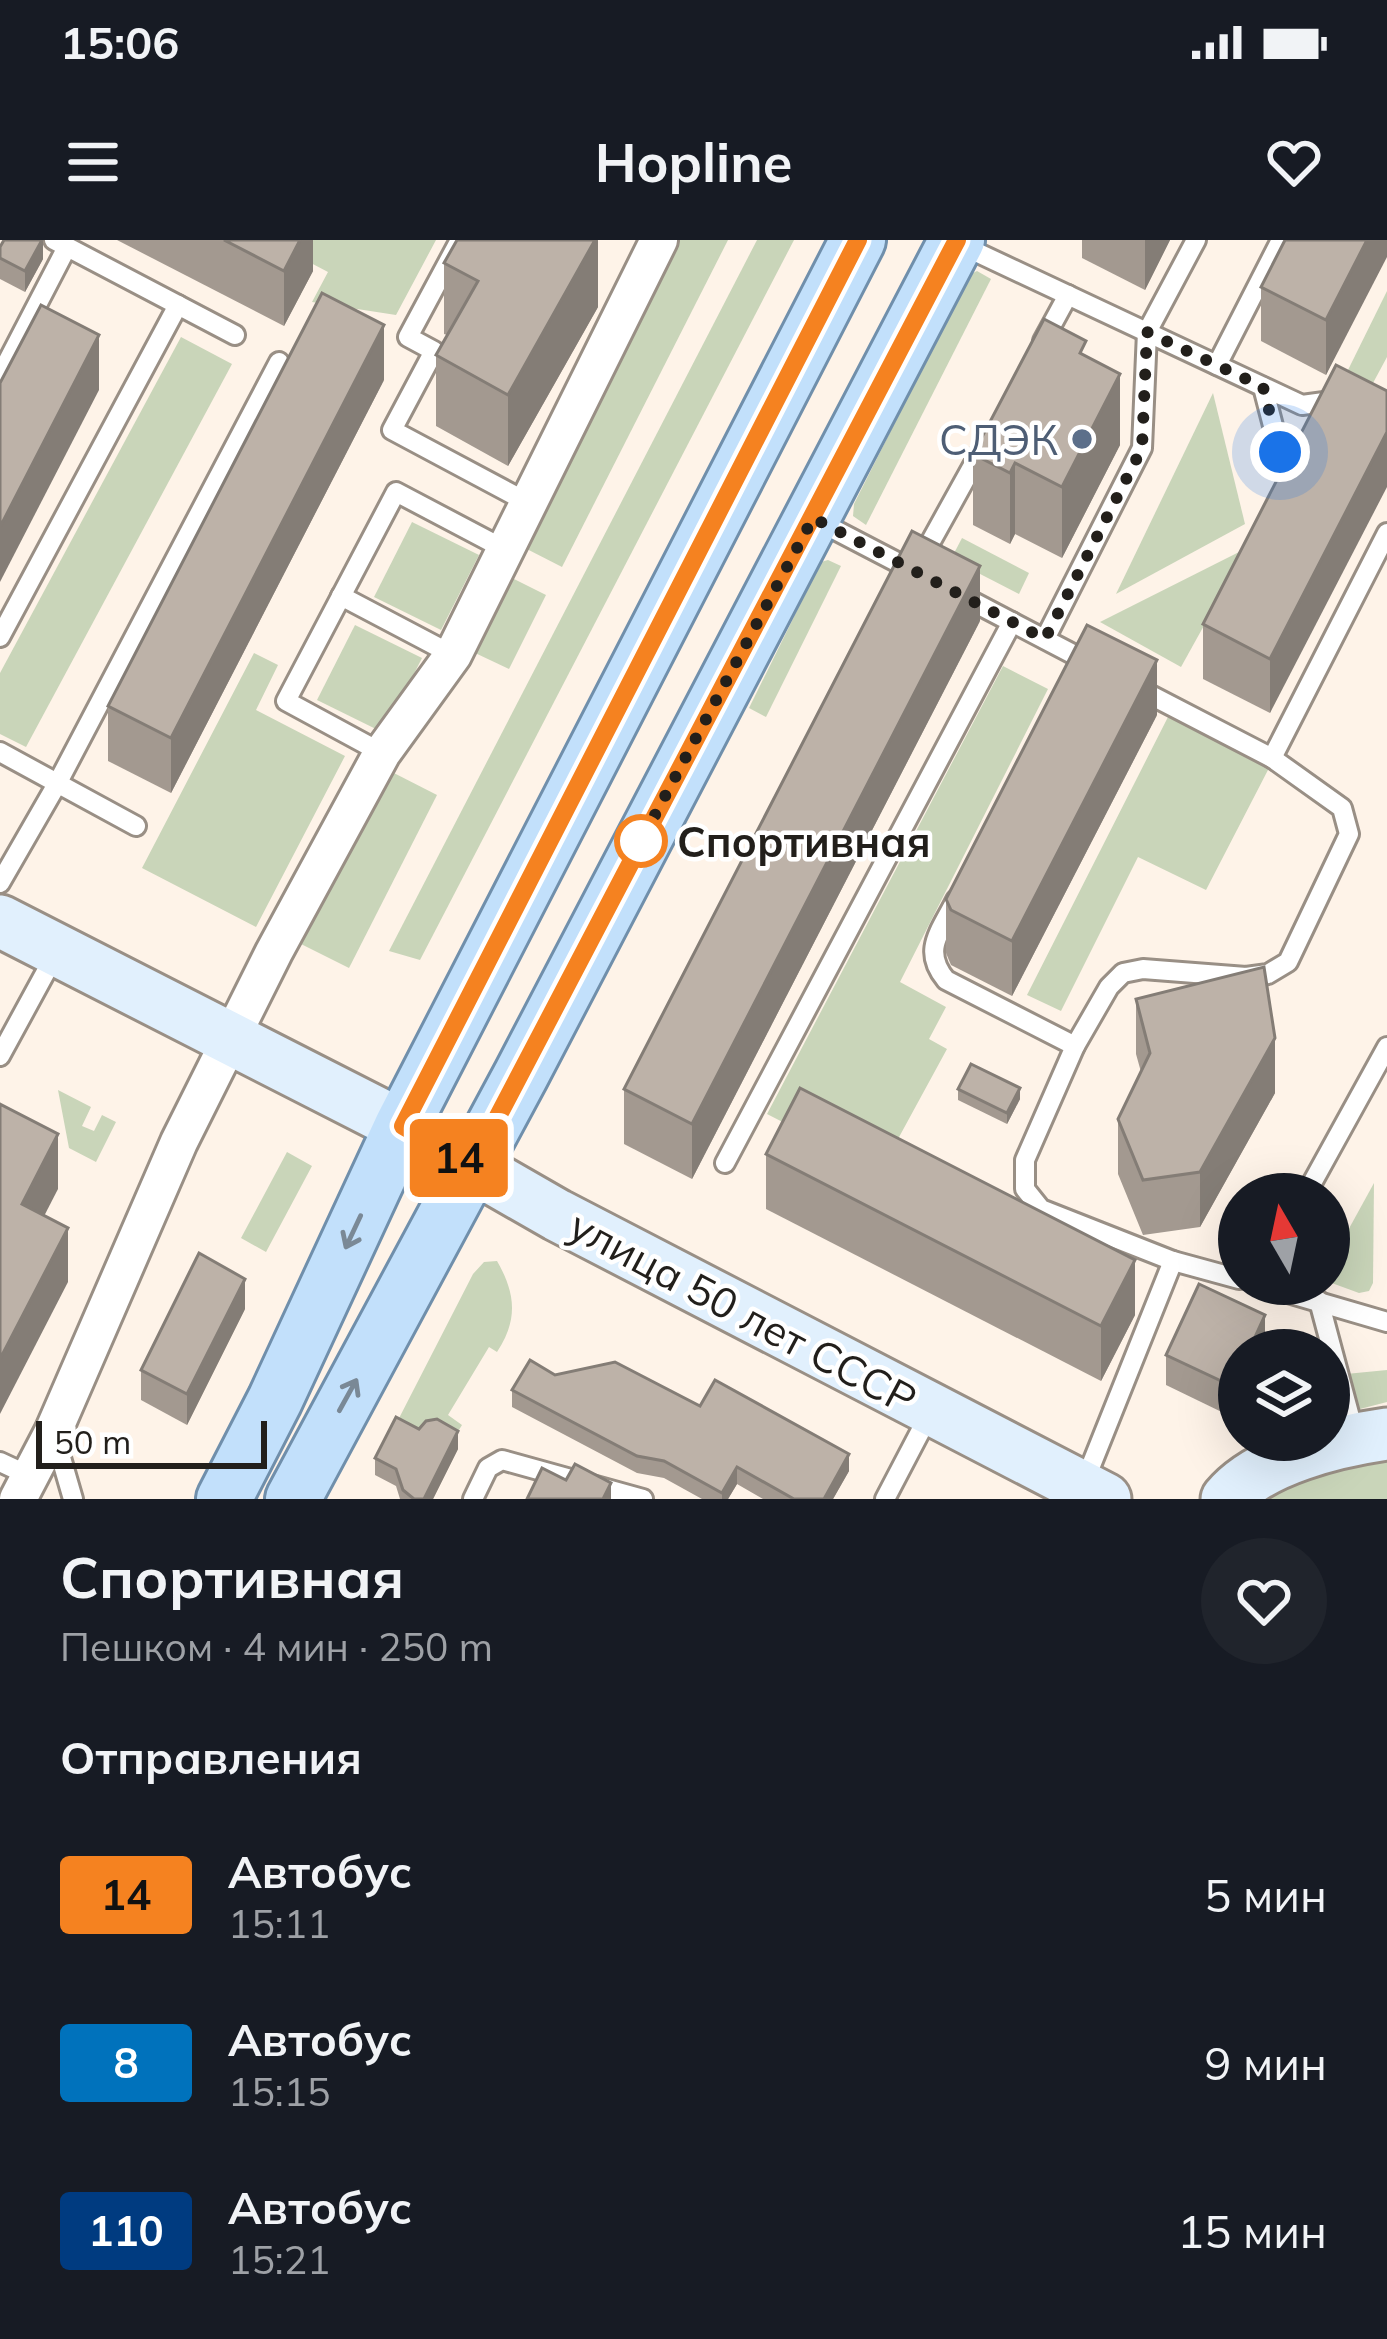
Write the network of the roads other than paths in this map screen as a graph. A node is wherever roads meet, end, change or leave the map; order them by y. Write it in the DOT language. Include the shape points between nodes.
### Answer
graph roads {
  1 [pos="460,240"];
  2 [pos="659,240"];
  3 [pos="858,240"];
  4 [pos="1196,240"];
  5 [pos="1281,240"];
  6 [pos="956,241"];
  7 [pos="60,243"];
  8 [pos="1068,296"];
  9 [pos="178,305"];
  10 [pos="1147,332"];
  11 [pos="235,335"];
  12 [pos="1035,354"];
  13 [pos="279,362"];
  14 [pos="1217,365"];
  15 [pos="0,376"];
  16 [pos="1263,387"];
  17 [pos="1351,398"];
  18 [pos="991,433"];
  19 [pos="1288,484"];
  20 [pos="527,502"];
  21 [pos="813,518"];
  22 [pos="1387,533"];
  23 [pos="506,550"];
  24 [pos="914,571"];
  25 [pos="341,596"];
  26 [pos="1012,622"];
  27 [pos="0,637"];
  28 [pos="1045,639"];
  29 [pos="453,655"];
  30 [pos="1078,656"];
  31 [pos="1067,677"];
  32 [pos="0,752"];
  33 [pos="382,753"];
  34 [pos="1272,758"];
  35 [pos="56,784"];
  36 [pos="136,826"];
  37 [pos="0,883"];
  38 [pos="964,885"];
  39 [pos="0,922"];
  40 [pos="57,951"];
  41 [pos="230,1038"];
  42 [pos="1075,1046"];
  43 [pos="1387,1047"];
  44 [pos="0,1056"];
  45 [pos="403,1126"];
  46 [pos="725,1163"];
  47 [pos="472,1166"];
  48 [pos="1318,1173"];
  49 [pos="1173,1261"];
  50 [pos="1218,1273"];
  51 [pos="1321,1305"];
  52 [pos="1332,1305"];
  53 [pos="1387,1322"];
  54 [pos="932,1411"];
  55 [pos="1369,1426"];
  56 [pos="53,1432"];
  57 [pos="488,1468"];
  58 [pos="16,1479"];
  59 [pos="1093,1493"];
  60 [pos="73,1499"];
  61 [pos="224,1499"];
  62 [pos="293,1499"];
  63 [pos="472,1499"];
  64 [pos="495,1499"];
  65 [pos="643,1499"];
  66 [pos="884,1499"];
  67 [pos="1227,1499"];
  1 -- 20 [label="lane" via="408,337 434,351 392,430"];
  2 -- 20 [label="street"];
  3 -- 45 [label="main road"];
  4 -- 10 [label="lane"];
  5 -- 14 [label="lane"];
  6 -- 8 [label="lane"];
  6 -- 21 [label="main road"];
  7 -- 9 [label="lane"];
  7 -- 15 [label="lane"];
  8 -- 10 [label="lane"];
  8 -- 12 [label="lane"];
  9 -- 11 [label="lane"];
  9 -- 27 [label="lane"];
  10 -- 14 [label="lane"];
  10 -- 28 [label="lane" via="1142,448"];
  13 -- 35 [label="lane"];
  14 -- 16 [label="lane"];
  16 -- 17 [label="lane" via="1303,405"];
  16 -- 19 [label="lane"];
  18 -- 24 [label="lane"];
  20 -- 23 [label="street"];
  21 -- 24 [label="lane"];
  21 -- 47 [label="main road"];
  22 -- 34 [label="lane"];
  23 -- 25 [label="lane" via="396,493"];
  23 -- 29 [label="street"];
  24 -- 26 [label="lane"];
  25 -- 29 [label="lane"];
  25 -- 33 [label="lane" via="286,701"];
  26 -- 28 [label="lane"];
  26 -- 46 [label="lane"];
  28 -- 30 [label="lane"];
  29 -- 33 [label="street"];
  30 -- 31 [label="lane"];
  30 -- 34 [label="lane"];
  32 -- 35 [label="lane"];
  33 -- 41 [label="street"];
  34 -- 42 [label="lane" via="1348,820 1349,834 1288,962 1246,977 1123,973"];
  35 -- 36 [label="lane"];
  35 -- 37 [label="lane"];
  38 -- 42 [label="lane" via="932,947 934,966 946,980"];
  39 -- 40 [label="main road, улица 50 лет СССР"];
  40 -- 41 [label="main road, улица 50 лет СССР"];
  40 -- 44 [label="lane"];
  41 -- 45 [label="main road, улица 50 лет СССР"];
  41 -- 56 [label="street"];
  42 -- 49 [label="lane" via="1024,1160 1025,1189 1041,1209"];
  43 -- 48 [label="lane"];
  45 -- 47 [label="main road, улица 50 лет СССР"];
  45 -- 61 [label="main road, one-way"];
  47 -- 54 [label="main road, улица 50 лет СССР"];
  62 -- 47 [label="main road, one-way"];
  49 -- 50 [label="lane"];
  49 -- 59 [label="lane"];
  51 -- 55 [label="lane"];
  52 -- 53 [label="lane"];
  54 -- 59 [label="main road, улица 50 лет СССР"];
  54 -- 66 [label="lane"];
  55 -- 67 [label="main road" via="1249,1478"];
  56 -- 58 [label="street"];
  56 -- 60 [label="lane"];
  57 -- 63 [label="lane"];
  57 -- 64 [label="lane"];
  57 -- 65 [label="lane" via="502,1460"];
}
